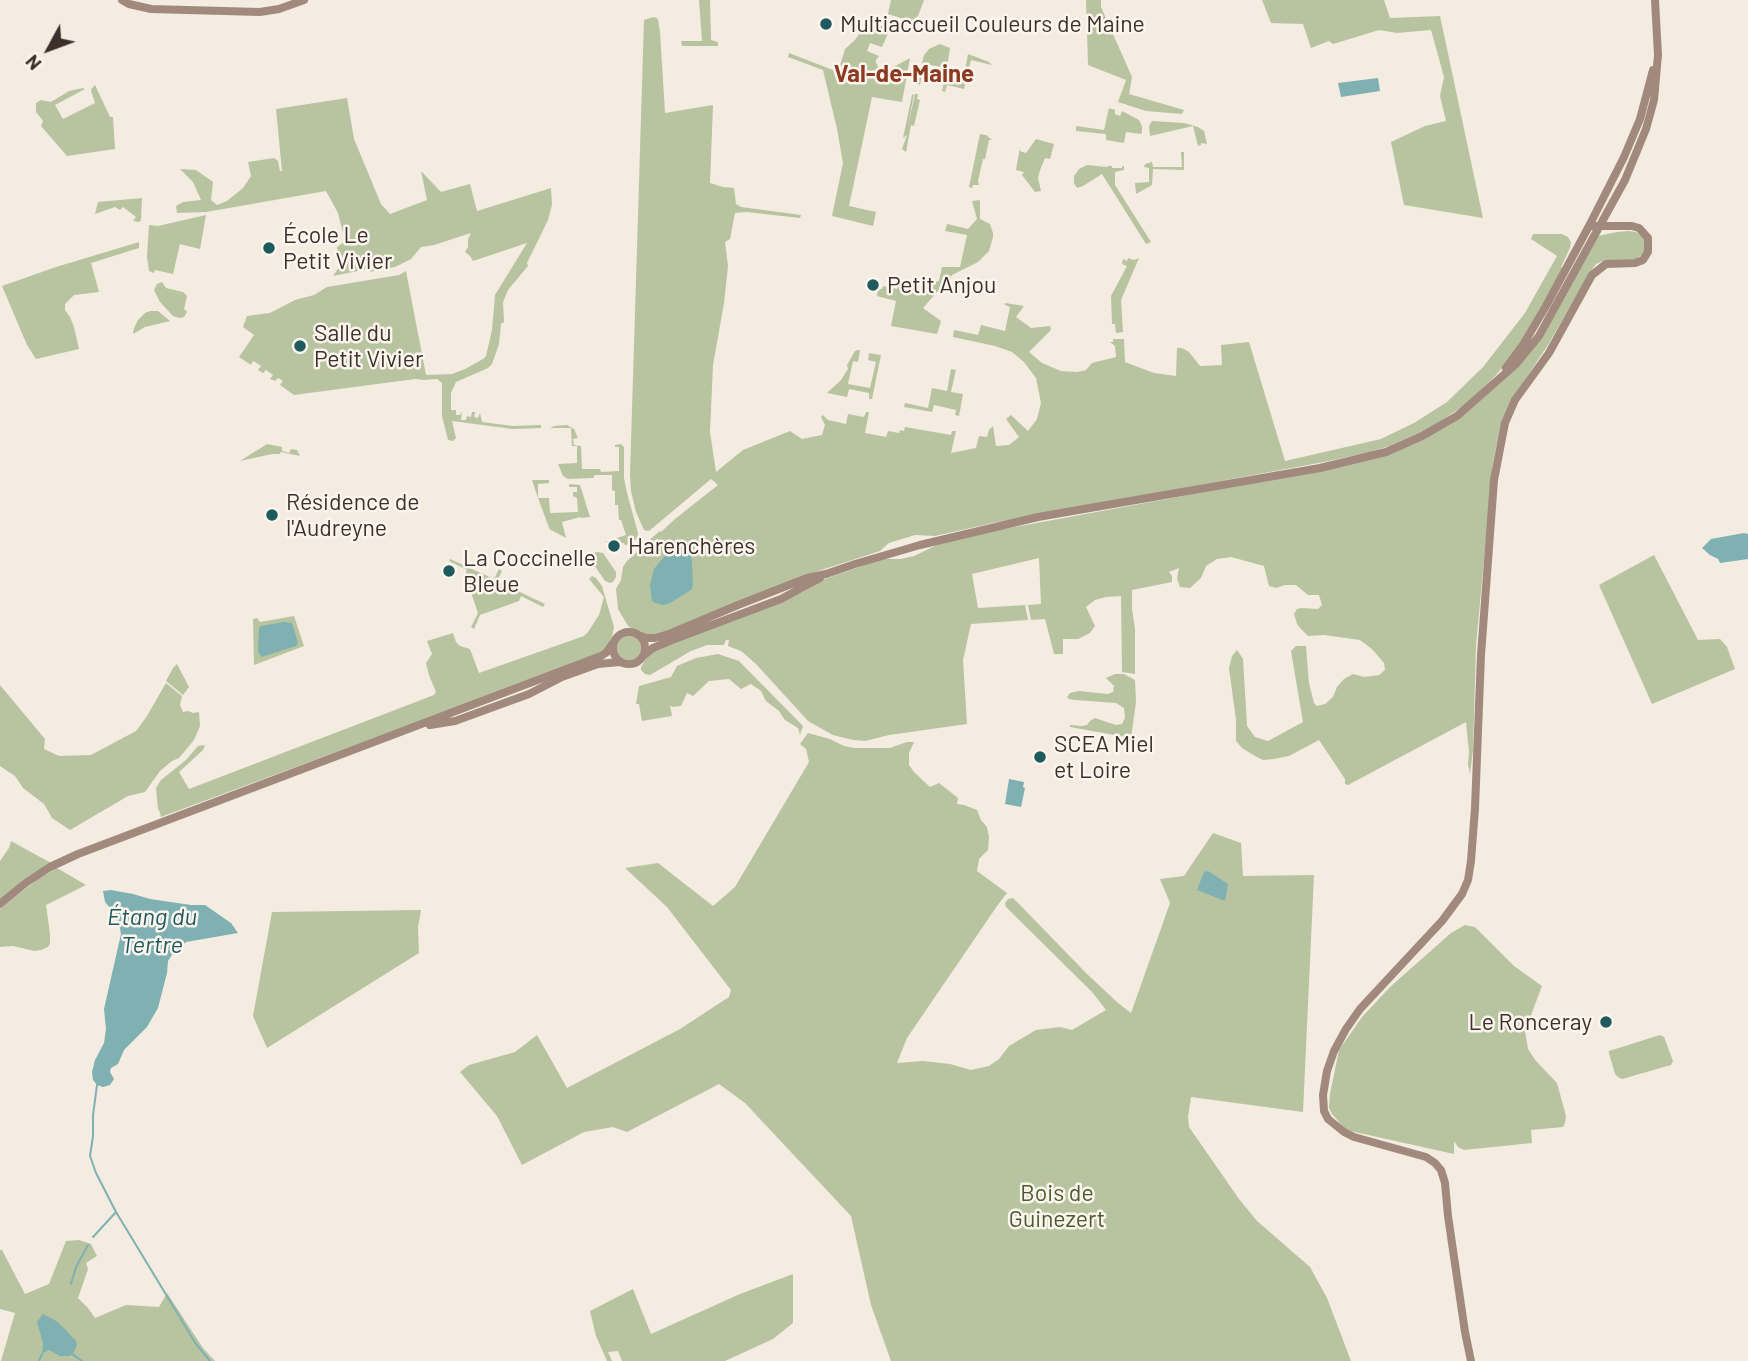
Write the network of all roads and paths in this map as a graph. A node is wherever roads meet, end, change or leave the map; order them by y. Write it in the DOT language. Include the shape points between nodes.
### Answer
graph roads {
  1 [pos="122,0"];
  2 [pos="304,0"];
  3 [pos="1655,0"];
  4 [pos="1657,40"];
  5 [pos="1589,226"];
  6 [pos="1600,226"];
  7 [pos="1488,388"];
  8 [pos="826,574"];
  9 [pos="638,635"];
  10 [pos="613,643"];
  11 [pos="644,655"];
  12 [pos="620,662"];
  13 [pos="410,728"];
  14 [pos="0,904"];
  15 [pos="1471,1361"];
  1 -- 2 [label="main road" via="151,9 260,12"];
  3 -- 4 [label="main road"];
  4 -- 5 [label="main road" via="1640,118"];
  4 -- 6 [label="main road" via="1654,100 1646,129"];
  5 -- 6 [label="main road"];
  5 -- 7 [label="main road" via="1523,345"];
  6 -- 7 [label="main road" via="1539,335 1516,364"];
  6 -- 15 [label="main road" via="1639,228 1648,238 1648,252 1643,260 1606,264 1592,275 1510,411 1499,450 1468,880 1442,921 1346,1029 1327,1071 1323,1095 1328,1119 1344,1132 1422,1155 1441,1170"];
  7 -- 8 [label="main road" via="1457,416 1385,452 1320,468 1038,517 920,545"];
  8 -- 9 [label="main road" via="669,634 655,638"];
  8 -- 11 [label="main road" via="782,599"];
  9 -- 10 [label="main road" via="622,633"];
  9 -- 11 [label="main road" via="645,644"];
  10 -- 12 [label="main road" via="613,654"];
  10 -- 13 [label="main road" via="601,656"];
  11 -- 12 [label="main road" via="633,664"];
  12 -- 13 [label="main road" via="562,677 455,720"];
  13 -- 14 [label="main road" via="78,854 50,867"];
}
